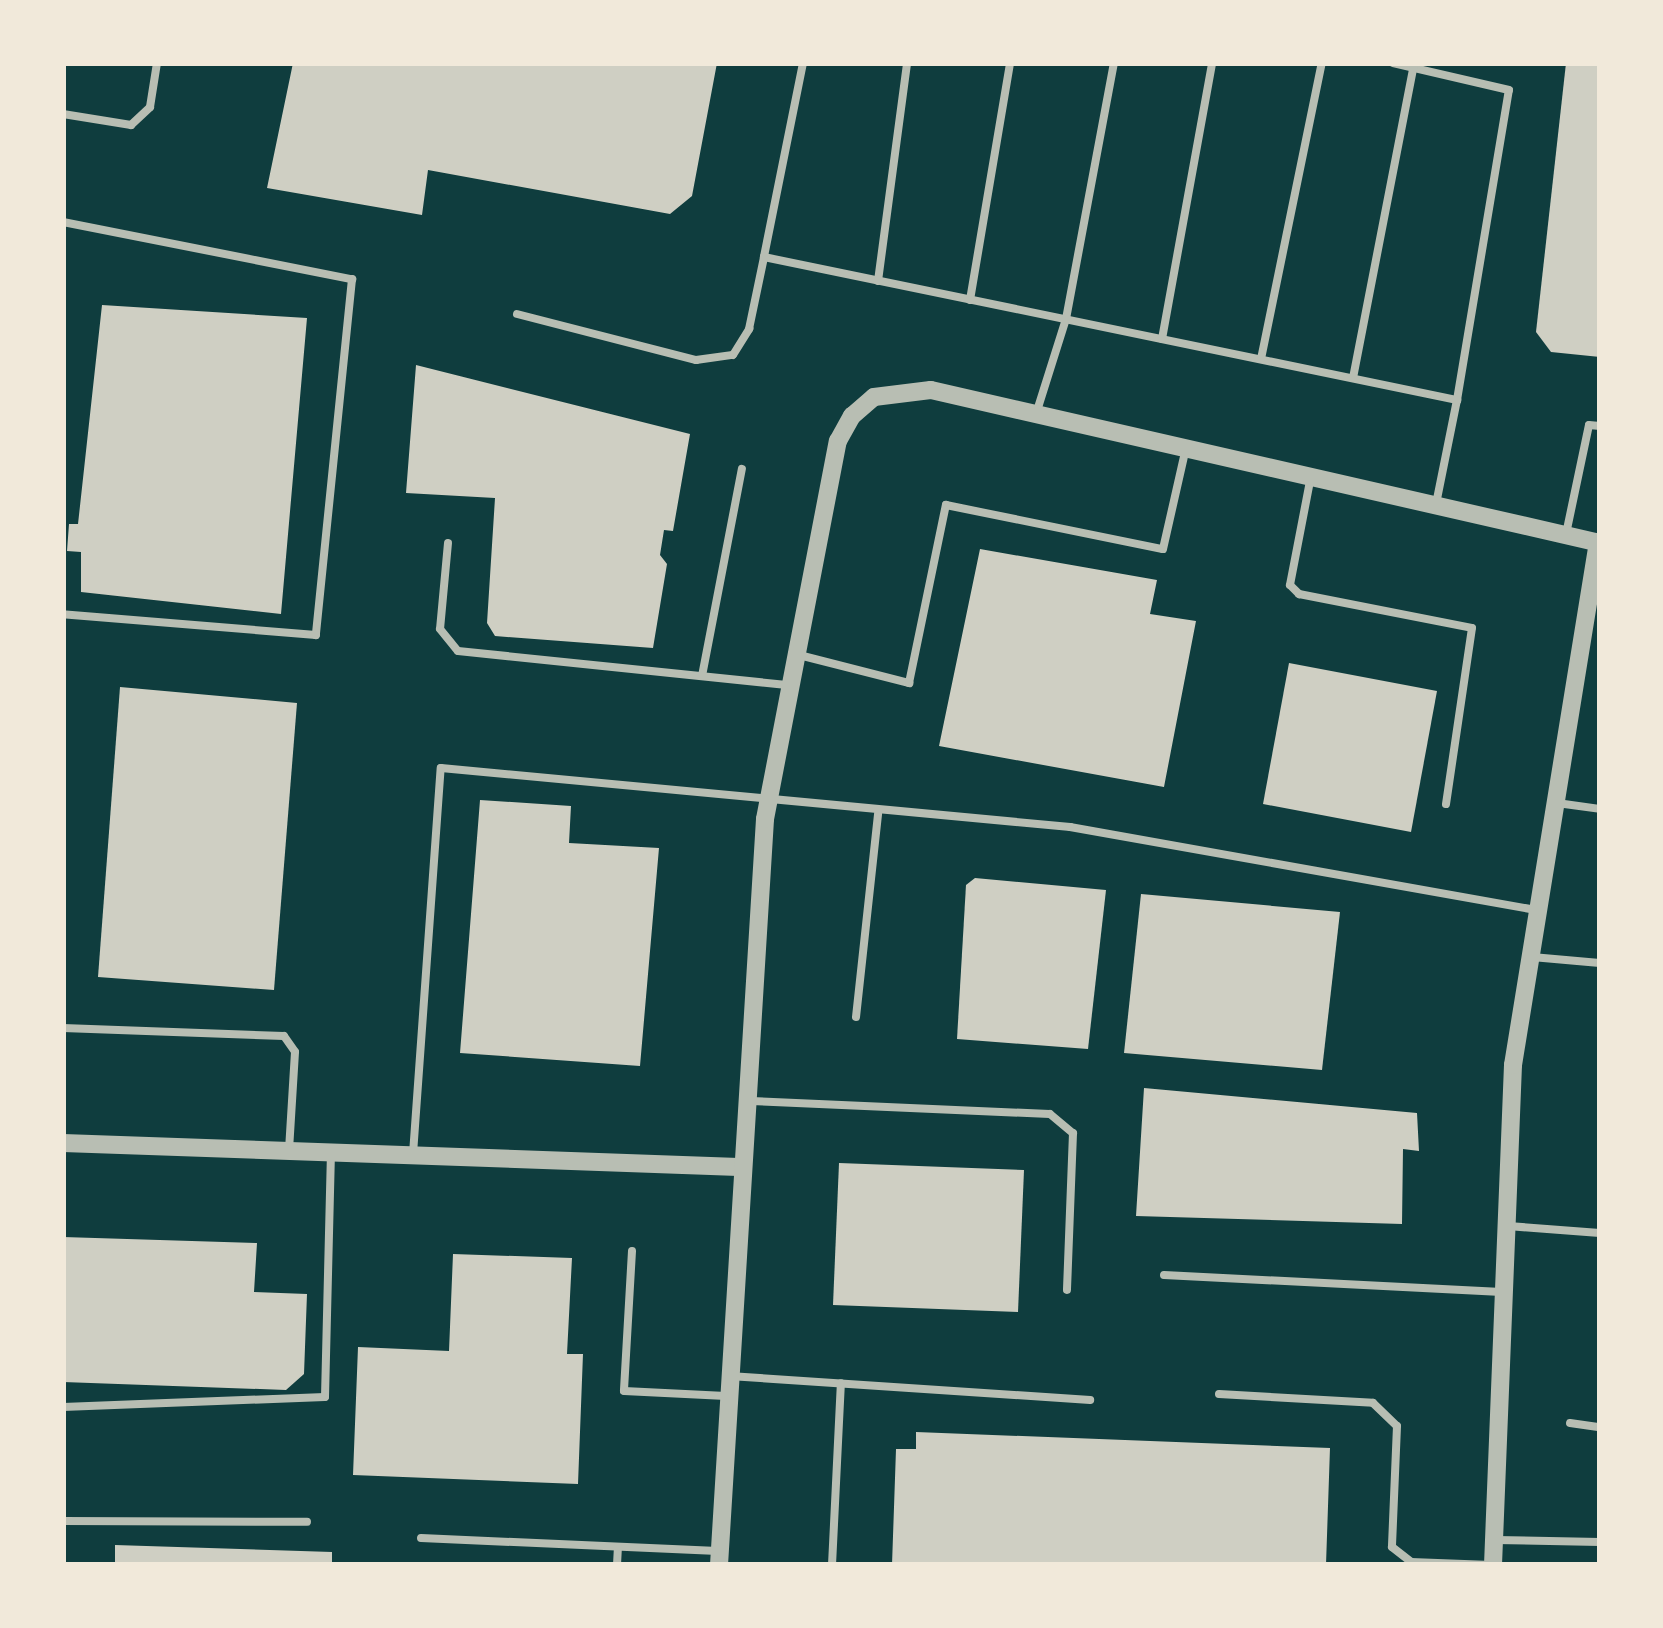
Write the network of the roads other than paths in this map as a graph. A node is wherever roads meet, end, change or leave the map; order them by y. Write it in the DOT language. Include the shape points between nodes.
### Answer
graph roads {
  1 [pos="158,63"];
  2 [pos="803,63"];
  3 [pos="907,63"];
  4 [pos="1010,63"];
  5 [pos="1114,63"];
  6 [pos="1212,63"];
  7 [pos="1322,63"];
  8 [pos="1393,63"];
  9 [pos="1413,68"];
  10 [pos="63,114"];
  11 [pos="63,222"];
  12 [pos="764,257"];
  13 [pos="878,280"];
  14 [pos="970,300"];
  15 [pos="518,314"];
  16 [pos="1066,319"];
  17 [pos="1162,339"];
  18 [pos="1261,359"];
  19 [pos="1353,378"];
  20 [pos="1457,400"];
  21 [pos="1036,416"];
  22 [pos="1600,426"];
  23 [pos="1185,452"];
  24 [pos="742,469"];
  25 [pos="1310,481"];
  26 [pos="1435,508"];
  27 [pos="1566,536"];
  28 [pos="448,543"];
  29 [pos="1599,543"];
  30 [pos="63,614"];
  31 [pos="797,654"];
  32 [pos="702,676"];
  33 [pos="791,685"];
  34 [pos="1556,803"];
  35 [pos="768,804"];
  36 [pos="1446,804"];
  37 [pos="1600,809"];
  38 [pos="878,812"];
  39 [pos="1538,910"];
  40 [pos="1530,957"];
  41 [pos="1600,963"];
  42 [pos="856,1017"];
  43 [pos="63,1028"];
  44 [pos="744,1101"];
  45 [pos="63,1143"];
  46 [pos="289,1151"];
  47 [pos="331,1153"];
  48 [pos="413,1155"];
  49 [pos="739,1167"];
  50 [pos="1506,1226"];
  51 [pos="1600,1233"];
  52 [pos="632,1250"];
  53 [pos="1164,1275"];
  54 [pos="1067,1289"];
  55 [pos="1504,1292"];
  56 [pos="841,1383"];
  57 [pos="727,1386"];
  58 [pos="1219,1394"];
  59 [pos="1090,1400"];
  60 [pos="63,1407"];
  61 [pos="1570,1423"];
  62 [pos="1600,1426"];
  63 [pos="63,1521"];
  64 [pos="307,1522"];
  65 [pos="421,1538"];
  66 [pos="1494,1540"];
  67 [pos="1600,1542"];
  68 [pos="618,1547"];
  69 [pos="719,1558"];
  70 [pos="616,1565"];
  71 [pos="832,1565"];
  72 [pos="1492,1565"];
  1 -- 10 [label="lane" via="150,107 131,125"];
  2 -- 12 [label="lane"];
  3 -- 13 [label="lane"];
  4 -- 14 [label="lane"];
  5 -- 16 [label="lane"];
  6 -- 17 [label="lane"];
  7 -- 18 [label="lane"];
  8 -- 9 [label="lane"];
  9 -- 19 [label="lane"];
  9 -- 20 [label="lane" via="1509,90"];
  11 -- 30 [label="lane" via="352,279 316,635"];
  12 -- 13 [label="lane"];
  12 -- 15 [label="lane" via="749,329 733,355 696,360"];
  13 -- 14 [label="lane"];
  14 -- 16 [label="lane"];
  16 -- 17 [label="lane"];
  16 -- 21 [label="lane"];
  17 -- 18 [label="lane"];
  18 -- 19 [label="lane"];
  19 -- 20 [label="lane"];
  20 -- 26 [label="lane"];
  21 -- 23 [label="street"];
  21 -- 31 [label="street" via="931,390 874,398 838,441"];
  22 -- 27 [label="lane" via="1589,425"];
  23 -- 25 [label="street"];
  23 -- 31 [label="lane" via="1163,550 946,505 909,683"];
  24 -- 32 [label="lane"];
  25 -- 26 [label="street"];
  25 -- 36 [label="lane" via="1290,585 1299,594 1472,628"];
  26 -- 27 [label="street"];
  27 -- 29 [label="street"];
  28 -- 32 [label="lane" via="440,629 458,652"];
  29 -- 34 [label="street"];
  31 -- 33 [label="street"];
  32 -- 33 [label="lane"];
  33 -- 35 [label="street"];
  34 -- 37 [label="lane"];
  34 -- 39 [label="street"];
  35 -- 38 [label="lane"];
  35 -- 44 [label="street"];
  35 -- 48 [label="lane" via="440,768"];
  38 -- 39 [label="lane" via="1070,827"];
  38 -- 42 [label="lane"];
  39 -- 40 [label="street"];
  40 -- 41 [label="lane"];
  40 -- 50 [label="street" via="1513,1065"];
  43 -- 46 [label="lane" via="284,1036 295,1052"];
  44 -- 49 [label="street"];
  44 -- 54 [label="lane" via="1051,1114 1073,1132"];
  45 -- 46 [label="street"];
  46 -- 47 [label="street"];
  47 -- 48 [label="street"];
  47 -- 60 [label="lane" via="325,1397"];
  48 -- 49 [label="street"];
  49 -- 57 [label="street"];
  50 -- 51 [label="lane"];
  50 -- 55 [label="street"];
  52 -- 57 [label="lane" via="624,1391"];
  53 -- 55 [label="lane"];
  55 -- 66 [label="street"];
  56 -- 57 [label="lane"];
  56 -- 59 [label="lane"];
  56 -- 71 [label="lane"];
  57 -- 69 [label="street"];
  58 -- 72 [label="lane" via="1373,1403 1397,1426 1392,1547 1412,1562"];
  61 -- 62 [label="lane"];
  63 -- 64 [label="lane"];
  65 -- 68 [label="lane"];
  66 -- 67 [label="lane"];
  66 -- 72 [label="street"];
  68 -- 69 [label="lane"];
  68 -- 70 [label="lane"];
}
